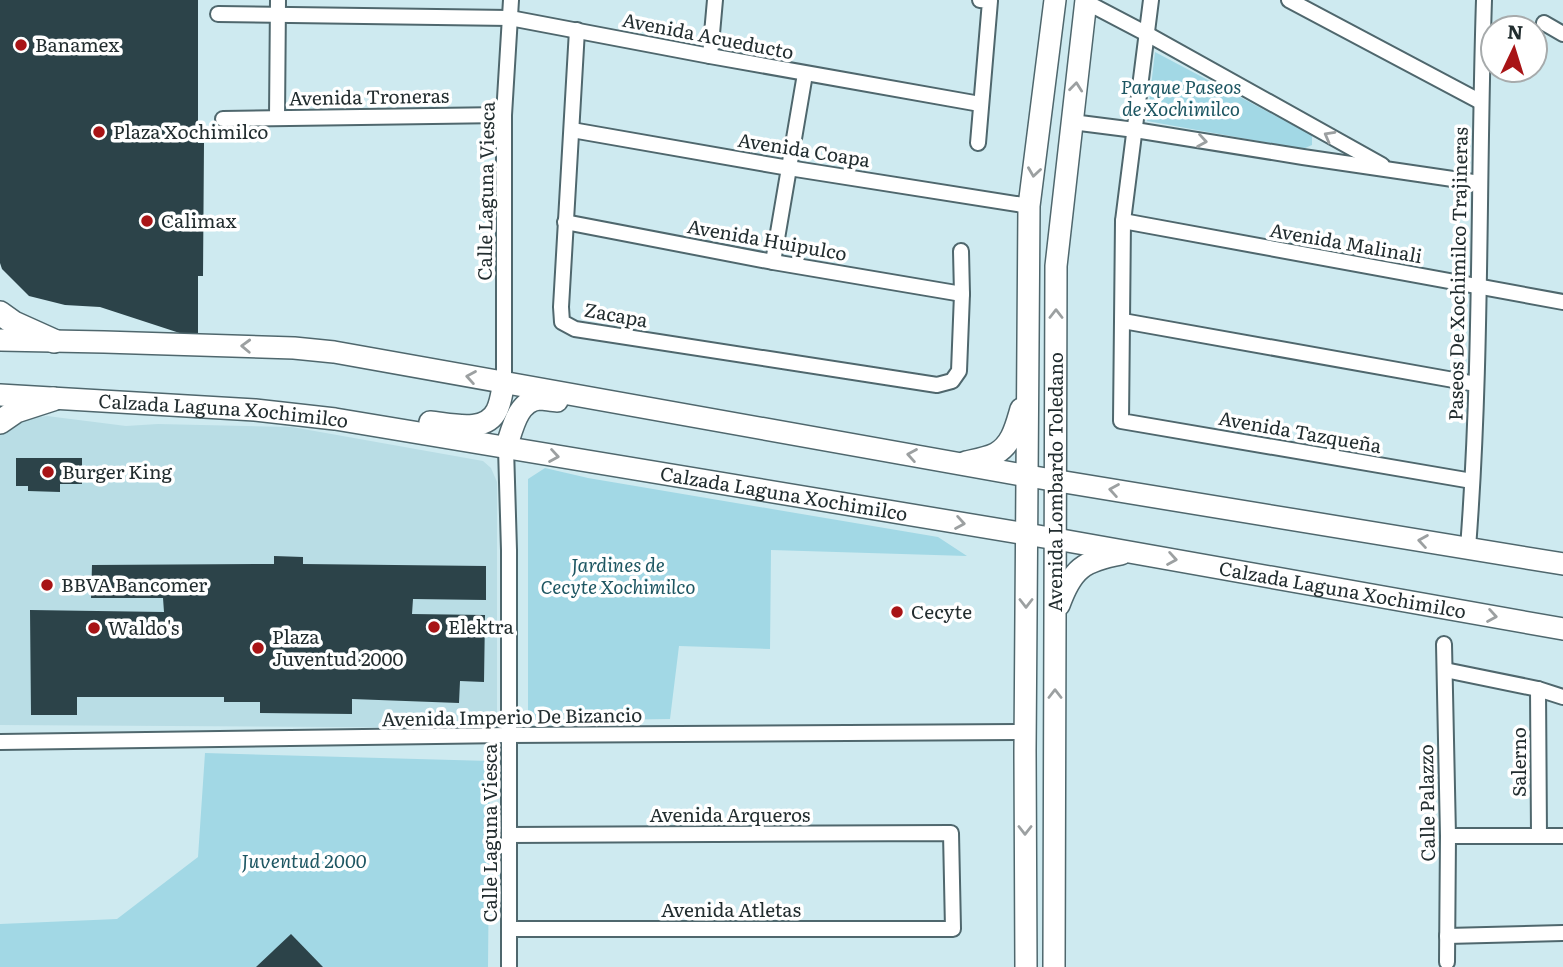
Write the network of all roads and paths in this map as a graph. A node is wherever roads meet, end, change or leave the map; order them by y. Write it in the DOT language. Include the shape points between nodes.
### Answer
graph roads {
  1 [pos="278,0"];
  2 [pos="511,0"];
  3 [pos="715,0"];
  4 [pos="1055,0"];
  5 [pos="1151,0"];
  6 [pos="1289,0"];
  7 [pos="1484,0"];
  8 [pos="985,1"];
  9 [pos="1086,1"];
  10 [pos="218,14"];
  11 [pos="278,16"];
  12 [pos="510,18"];
  13 [pos="577,30"];
  14 [pos="1147,34"];
  15 [pos="710,56"];
  16 [pos="805,74"];
  17 [pos="1481,102"];
  18 [pos="980,104"];
  19 [pos="1043,104"];
  20 [pos="505,115"];
  21 [pos="277,118"];
  22 [pos="223,119"];
  23 [pos="1072,122"];
  24 [pos="572,130"];
  25 [pos="1135,130"];
  26 [pos="978,143"];
  27 [pos="789,168"];
  28 [pos="1389,169"];
  29 [pos="1480,183"];
  30 [pos="1029,206"];
  31 [pos="1123,221"];
  32 [pos="565,222"];
  33 [pos="961,251"];
  34 [pos="773,262"];
  35 [pos="1479,287"];
  36 [pos="962,294"];
  37 [pos="1563,302"];
  38 [pos="0,313"];
  39 [pos="1123,321"];
  40 [pos="0,340"];
  41 [pos="54,341"];
  42 [pos="504,382"];
  43 [pos="1476,384"];
  44 [pos="1028,387"];
  45 [pos="0,396"];
  46 [pos="53,400"];
  47 [pos="296,414"];
  48 [pos="0,422"];
  49 [pos="724,422"];
  50 [pos="506,447"];
  51 [pos="961,464"];
  52 [pos="1028,476"];
  53 [pos="1056,480"];
  54 [pos="1472,481"];
  55 [pos="1027,534"];
  56 [pos="1056,539"];
  57 [pos="1468,548"];
  58 [pos="1132,552"];
  59 [pos="1563,564"];
  60 [pos="1056,614"];
  61 [pos="1563,629"];
  62 [pos="1444,644"];
  63 [pos="1445,670"];
  64 [pos="1538,689"];
  65 [pos="1563,697"];
  66 [pos="1025,732"];
  67 [pos="509,735"];
  68 [pos="0,743"];
  69 [pos="509,835"];
  70 [pos="1539,835"];
  71 [pos="1448,836"];
  72 [pos="1563,836"];
  73 [pos="509,929"];
  74 [pos="953,929"];
  75 [pos="1563,933"];
  76 [pos="1447,936"];
  77 [pos="1447,962"];
  78 [pos="509,967"];
  79 [pos="1026,967"];
  80 [pos="1054,967"];
  1 -- 11 [label="street"];
  2 -- 12 [label="street, Calle Laguna Viesca"];
  3 -- 15 [label="street"];
  4 -- 19 [label="main road, Avenida Lombardo Toledano"];
  5 -- 14 [label="street"];
  6 -- 17 [label="street"];
  7 -- 17 [label="street, Paseos De Xochimilco Trajineras"];
  8 -- 18 [label="street"];
  9 -- 14 [label="street"];
  23 -- 9 [label="main road, Avenida Lombardo Toledano, one-way"];
  10 -- 11 [label="street, Avenida Acueducto"];
  11 -- 12 [label="street, Avenida Acueducto"];
  11 -- 21 [label="street"];
  12 -- 13 [label="street, Avenida Acueducto"];
  12 -- 20 [label="street, Calle Laguna Viesca"];
  13 -- 15 [label="street, Avenida Acueducto"];
  13 -- 24 [label="street, Zacapa"];
  14 -- 25 [label="street"];
  28 -- 14 [label="street, one-way"];
  15 -- 16 [label="street, Avenida Acueducto"];
  16 -- 18 [label="street, Avenida Acueducto"];
  16 -- 27 [label="street"];
  17 -- 29 [label="street, Paseos De Xochimilco Trajineras"];
  18 -- 26 [label="street"];
  19 -- 23 [label="main road"];
  19 -- 30 [label="main road, Avenida Lombardo Toledano, one-way"];
  20 -- 21 [label="street, Avenida Troneras"];
  20 -- 42 [label="street, Calle Laguna Viesca"];
  21 -- 22 [label="street, Avenida Troneras"];
  23 -- 25 [label="street"];
  53 -- 23 [label="main road, Avenida Lombardo Toledano, one-way" via="1056,266"];
  24 -- 27 [label="street, Avenida Coapa"];
  24 -- 32 [label="street, Zacapa"];
  25 -- 28 [label="street, one-way"];
  25 -- 31 [label="street"];
  27 -- 30 [label="street, Avenida Coapa"];
  27 -- 34 [label="street"];
  28 -- 29 [label="street"];
  29 -- 35 [label="street, Paseos De Xochimilco Trajineras"];
  30 -- 44 [label="main road, Avenida Lombardo Toledano"];
  31 -- 35 [label="street, Avenida Malinali"];
  31 -- 39 [label="street"];
  32 -- 34 [label="street, Avenida Huipulco"];
  32 -- 36 [label="street, Zacapa" via="562,322 575,330 937,385 952,381 960,371"];
  33 -- 36 [label="street"];
  34 -- 36 [label="street, Avenida Huipulco"];
  35 -- 37 [label="street, Avenida Malinali"];
  35 -- 43 [label="street, Paseos De Xochimilco Trajineras"];
  38 -- 41 [label="main road"];
  39 -- 43 [label="street"];
  39 -- 54 [label="street, Avenida Tazqueña" via="1121,421"];
  40 -- 41 [label="main road"];
  42 -- 41 [label="main road, one-way" via="317,350"];
  42 -- 47 [label="main road" via="492,417 471,426 326,411"];
  42 -- 49 [label="main road"];
  43 -- 54 [label="street, Paseos De Xochimilco Trajineras"];
  44 -- 51 [label="main road" via="1007,444 995,454"];
  44 -- 52 [label="main road, Avenida Lombardo Toledano"];
  45 -- 46 [label="main road, Calzada Laguna Xochimilco"];
  46 -- 47 [label="main road, Calzada Laguna Xochimilco"];
  46 -- 48 [label="main road" via="16,411"];
  47 -- 50 [label="main road, Calzada Laguna Xochimilco"];
  49 -- 50 [label="main road" via="686,423 540,399 518,414"];
  51 -- 49 [label="main road, one-way"];
  50 -- 55 [label="main road, Calzada Laguna Xochimilco, one-way"];
  50 -- 67 [label="street, Calle Laguna Viesca"];
  51 -- 52 [label="main road"];
  52 -- 53 [label="main road"];
  52 -- 55 [label="main road, Avenida Lombardo Toledano"];
  53 -- 56 [label="main road, Avenida Lombardo Toledano"];
  57 -- 53 [label="main road, one-way"];
  54 -- 57 [label="street, Paseos De Xochimilco Trajineras"];
  55 -- 56 [label="main road, Calzada Laguna Xochimilco"];
  55 -- 66 [label="main road, Avenida Lombardo Toledano, one-way"];
  56 -- 58 [label="main road, Calzada Laguna Xochimilco"];
  56 -- 60 [label="main road, Avenida Lombardo Toledano"];
  57 -- 59 [label="main road"];
  58 -- 60 [label="main road" via="1101,558 1081,568"];
  58 -- 61 [label="main road, Calzada Laguna Xochimilco, one-way"];
  80 -- 60 [label="main road, Avenida Lombardo Toledano, one-way"];
  62 -- 63 [label="street, Calle Palazzo"];
  63 -- 64 [label="street"];
  63 -- 71 [label="street, Calle Palazzo"];
  64 -- 65 [label="street"];
  64 -- 70 [label="street, Salerno"];
  66 -- 67 [label="street, Avenida Imperio De Bizancio"];
  66 -- 79 [label="main road, Avenida Lombardo Toledano, one-way"];
  67 -- 68 [label="street, Avenida Imperio De Bizancio"];
  67 -- 69 [label="street, Calle Laguna Viesca"];
  69 -- 73 [label="street, Calle Laguna Viesca"];
  69 -- 74 [label="street, Avenida Arqueros" via="951,833"];
  70 -- 71 [label="street"];
  70 -- 72 [label="street"];
  71 -- 76 [label="street, Calle Palazzo"];
  73 -- 74 [label="street, Avenida Atletas"];
  73 -- 78 [label="street, Calle Laguna Viesca"];
  75 -- 76 [label="street"];
  76 -- 77 [label="street, Calle Palazzo"];
}
